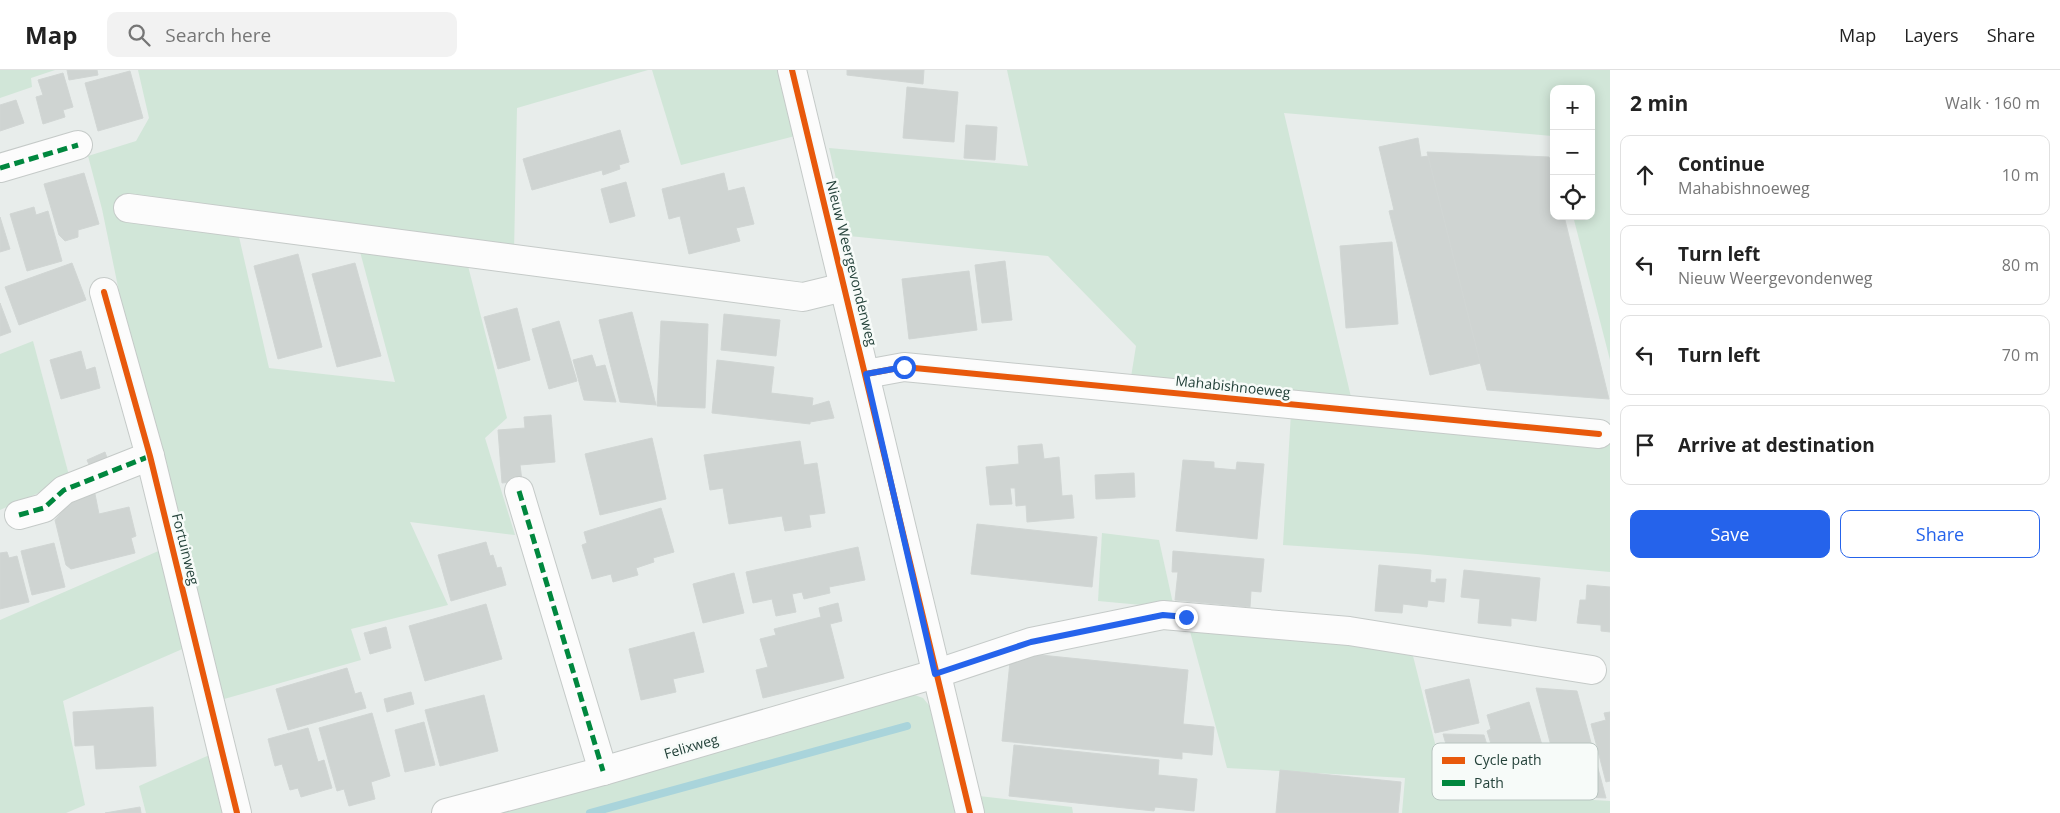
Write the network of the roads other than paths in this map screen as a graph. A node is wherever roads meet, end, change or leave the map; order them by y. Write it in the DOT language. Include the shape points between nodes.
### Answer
graph roads {
  1 [pos="792,70"];
  2 [pos="78,145"];
  3 [pos="0,168"];
  4 [pos="128,208"];
  5 [pos="844,287"];
  6 [pos="104,292"];
  7 [pos="866,374"];
  8 [pos="1599,434"];
  9 [pos="150,456"];
  10 [pos="519,491"];
  11 [pos="19,514"];
  12 [pos="1592,670"];
  13 [pos="935,674"];
  14 [pos="603,772"];
  15 [pos="237,813"];
  16 [pos="446,813"];
  17 [pos="970,813"];
  1 -- 5 [label="street, Nieuw Weergevondenweg"];
  2 -- 3 [label="street"];
  4 -- 5 [label="street" via="802,297"];
  5 -- 7 [label="street, Nieuw Weergevondenweg"];
  6 -- 9 [label="street, Fortuinweg"];
  7 -- 8 [label="street, Mahabishnoeweg" via="904,367"];
  7 -- 13 [label="street, Nieuw Weergevondenweg"];
  9 -- 11 [label="street" via="64,490 44,508"];
  9 -- 15 [label="street, Fortuinweg"];
  10 -- 14 [label="street"];
  12 -- 13 [label="street, Felixweg" via="1349,631 1163,615 1031,642"];
  13 -- 14 [label="street, Felixweg"];
  13 -- 17 [label="street, Nieuw Weergevondenweg"];
  14 -- 16 [label="street, Felixweg"];
}
